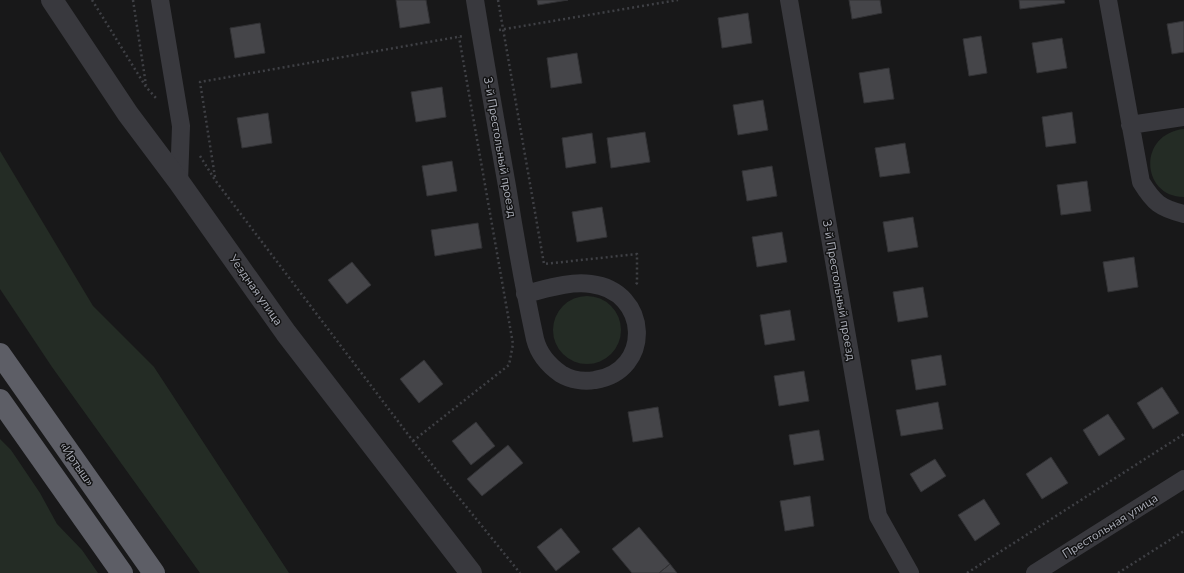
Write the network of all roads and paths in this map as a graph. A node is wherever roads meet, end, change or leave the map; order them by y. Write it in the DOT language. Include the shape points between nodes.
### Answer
graph roads {
  1 [pos="52,0"];
  2 [pos="92,0"];
  3 [pos="133,0"];
  4 [pos="160,0"];
  5 [pos="475,0"];
  6 [pos="498,0"];
  7 [pos="678,0"];
  8 [pos="789,0"];
  9 [pos="1108,0"];
  10 [pos="502,30"];
  11 [pos="480,33"];
  12 [pos="459,37"];
  13 [pos="146,87"];
  14 [pos="156,98"];
  15 [pos="1184,117"];
  16 [pos="1130,125"];
  17 [pos="198,153"];
  18 [pos="215,180"];
  19 [pos="179,182"];
  20 [pos="1184,214"];
  21 [pos="525,294"];
  22 [pos="624,299"];
  23 [pos="0,354"];
  24 [pos="0,400"];
  25 [pos="1184,434"];
  26 [pos="413,441"];
  27 [pos="1184,479"];
  28 [pos="1184,531"];
  29 [pos="122,573"];
  30 [pos="154,573"];
  31 [pos="471,573"];
  32 [pos="520,573"];
  33 [pos="910,573"];
  34 [pos="967,573"];
  35 [pos="1035,573"];
  36 [pos="1118,573"];
  1 -- 19 [label="street, Уездная улица" via="128,114"];
  2 -- 13 [label="path"];
  3 -- 13 [label="path"];
  4 -- 19 [label="street" via="181,126"];
  5 -- 11 [label="street, 3-й Престольный проезд"];
  6 -- 10 [label="path"];
  7 -- 10 [label="path"];
  8 -- 33 [label="street, 3-й Престольный проезд" via="878,516"];
  9 -- 16 [label="street"];
  10 -- 11 [label="path"];
  10 -- 22 [label="path" via="544,264 637,254 636,284"];
  11 -- 12 [label="path"];
  11 -- 21 [label="street, 3-й Престольный проезд"];
  12 -- 18 [label="path" via="200,82"];
  12 -- 26 [label="path" via="513,344 509,365"];
  13 -- 14 [label="path"];
  15 -- 16 [label="street"];
  16 -- 20 [label="street" via="1140,182 1150,198 1166,209"];
  17 -- 18 [label="path"];
  18 -- 26 [label="path"];
  19 -- 31 [label="street, Уездная улица" via="286,333"];
  21 -- 22 [label="street, 3-й Престольный проезд" via="570,284 591,284 609,288"];
  21 -- 22 [label="street, 3-й Престольный проезд" via="538,350 550,366 566,377 587,381 611,375 622,368 633,353 638,334 634,316"];
  23 -- 30 [label="highway, «Иртыш»"];
  24 -- 29 [label="highway"];
  25 -- 34 [label="path"];
  26 -- 32 [label="path"];
  27 -- 35 [label="street, Престольная улица"];
  28 -- 36 [label="path"];
}
